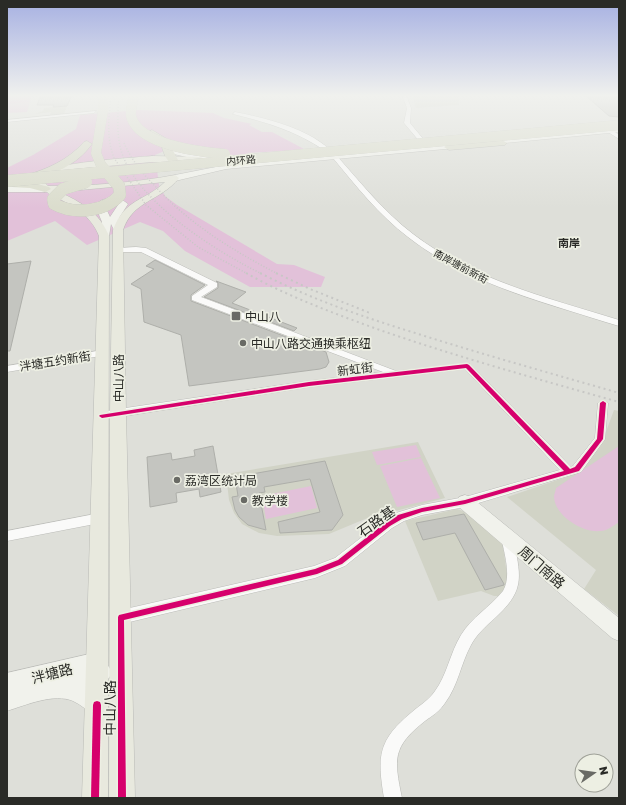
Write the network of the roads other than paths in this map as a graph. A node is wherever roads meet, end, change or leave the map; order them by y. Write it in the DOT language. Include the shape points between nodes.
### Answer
graph roads {
  1 [pos="93,133"];
  2 [pos="99,133"];
  3 [pos="145,133"];
  4 [pos="151,133"];
  5 [pos="295,133"];
  6 [pos="411,133"];
  7 [pos="547,133"];
  8 [pos="560,133"];
  9 [pos="564,133"];
  10 [pos="568,133"];
  11 [pos="583,133"];
  12 [pos="583,133"];
  13 [pos="542,135"];
  14 [pos="557,136"];
  15 [pos="415,141"];
  16 [pos="459,143"];
  17 [pos="449,147"];
  18 [pos="168,150"];
  19 [pos="323,153"];
  20 [pos="293,157"];
  21 [pos="335,157"];
  22 [pos="225,159"];
  23 [pos="310,159"];
  24 [pos="173,160"];
  25 [pos="201,163"];
  26 [pos="55,168"];
  27 [pos="176,176"];
  28 [pos="114,179"];
  29 [pos="114,179"];
  30 [pos="114,179"];
  31 [pos="114,179"];
  32 [pos="14,182"];
  33 [pos="45,189"];
  34 [pos="118,230"];
  35 [pos="104,236"];
  36 [pos="118,250"];
  37 [pos="619,323"];
  38 [pos="103,353"];
  39 [pos="7,369"];
  40 [pos="396,374"];
  41 [pos="603,403"];
  42 [pos="110,415"];
  43 [pos="568,471"];
  44 [pos="465,502"];
  45 [pos="100,518"];
  46 [pos="7,536"];
  47 [pos="507,536"];
  48 [pos="121,617"];
  49 [pos="619,631"];
  50 [pos="121,654"];
  51 [pos="98,669"];
  52 [pos="7,684"];
  53 [pos="44,690"];
  54 [pos="7,700"];
  55 [pos="97,705"];
  56 [pos="95,798"];
  57 [pos="122,798"];
  58 [pos="393,798"];
  1 -- 26 [label="highway" via="88,144 80,152 67,163"];
  2 -- 28 [label="highway, bridge" via="96,156"];
  3 -- 15 [label="highway, bridge" via="153,138 193,150 225,154 265,154"];
  4 -- 18 [label="highway" via="164,141"];
  5 -- 19 [label="street" via="316,142"];
  6 -- 15 [label="street"];
  7 -- 15 [label="highway, 内环路, bridge"];
  8 -- 22 [label="main road"];
  9 -- 19 [label="highway, 内环路"];
  10 -- 13 [label="main road"];
  11 -- 14 [label="main road"];
  12 -- 17 [label="highway"];
  13 -- 14 [label="main road"];
  13 -- 16 [label="main road"];
  14 -- 17 [label="main road"];
  15 -- 19 [label="main road"];
  15 -- 32 [label="highway, 内环路, bridge"];
  16 -- 17 [label="main road"];
  16 -- 19 [label="main road"];
  17 -- 21 [label="main road"];
  18 -- 22 [label="main road" via="191,156"];
  18 -- 24 [label="highway"];
  19 -- 20 [label="main road"];
  19 -- 21 [label="main road"];
  19 -- 22 [label="main road"];
  19 -- 31 [label="highway, bridge" via="253,166"];
  19 -- 32 [label="highway, 内环路"];
  20 -- 23 [label="main road"];
  20 -- 25 [label="main road"];
  21 -- 23 [label="main road"];
  21 -- 37 [label="street, 南岸塘前新街" via="392,220 444,258 505,287"];
  22 -- 25 [label="main road"];
  23 -- 27 [label="main road" via="216,168"];
  24 -- 25 [label="main road"];
  24 -- 26 [label="main road"];
  24 -- 27 [label="main road" via="177,167"];
  25 -- 27 [label="main road"];
  26 -- 32 [label="highway"];
  26 -- 32 [label="main road"];
  26 -- 33 [label="main road" via="41,178 40,183"];
  27 -- 33 [label="main road" via="152,182 65,190"];
  27 -- 34 [label="main road, 中山八路" via="164,188 130,208 121,219"];
  29 -- 30 [label="highway, bridge" via="119,186 120,195 113,202 95,209 60,208 53,202 55,194 65,188 80,183"];
  32 -- 33 [label="highway"];
  33 -- 35 [label="main road, 中山八路" via="89,213 100,224"];
  34 -- 35 [label="main road" via="114,218 123,204 116,200 102,203 100,207 107,222"];
  34 -- 36 [label="main road, 中山八路"];
  35 -- 38 [label="main road, 中山八路"];
  36 -- 40 [label="street" via="143,250 214,285 195,298"];
  36 -- 42 [label="main road, 中山八路"];
  38 -- 39 [label="street, 泮塘五约新街"];
  38 -- 42 [label="main road, 中山八路"];
  40 -- 42 [label="street, 新虹街" via="310,384"];
  40 -- 43 [label="street, 新虹街" via="467,366"];
  41 -- 43 [label="street, 石路基" via="600,439 577,469"];
  42 -- 45 [label="main road, 中山八路"];
  42 -- 48 [label="main road, 中山八路"];
  43 -- 44 [label="street, 石路基"];
  44 -- 47 [label="main road, 周门南路"];
  44 -- 48 [label="street, 石路基" via="400,516 349,556 325,568"];
  45 -- 46 [label="street"];
  45 -- 51 [label="main road, 中山八路"];
  47 -- 49 [label="main road, 周门南路"];
  47 -- 58 [label="street" via="513,582 508,595 471,632 439,699 393,741 387,757"];
  48 -- 50 [label="main road, 中山八路"];
  50 -- 51 [label="main road"];
  50 -- 57 [label="main road, 中山八路"];
  51 -- 52 [label="main road, 泮塘路"];
  51 -- 53 [label="main road"];
  51 -- 55 [label="main road, 中山八路"];
  53 -- 54 [label="main road"];
  53 -- 55 [label="main road" via="72,690 82,693"];
  55 -- 56 [label="main road, 中山八路"];
}
